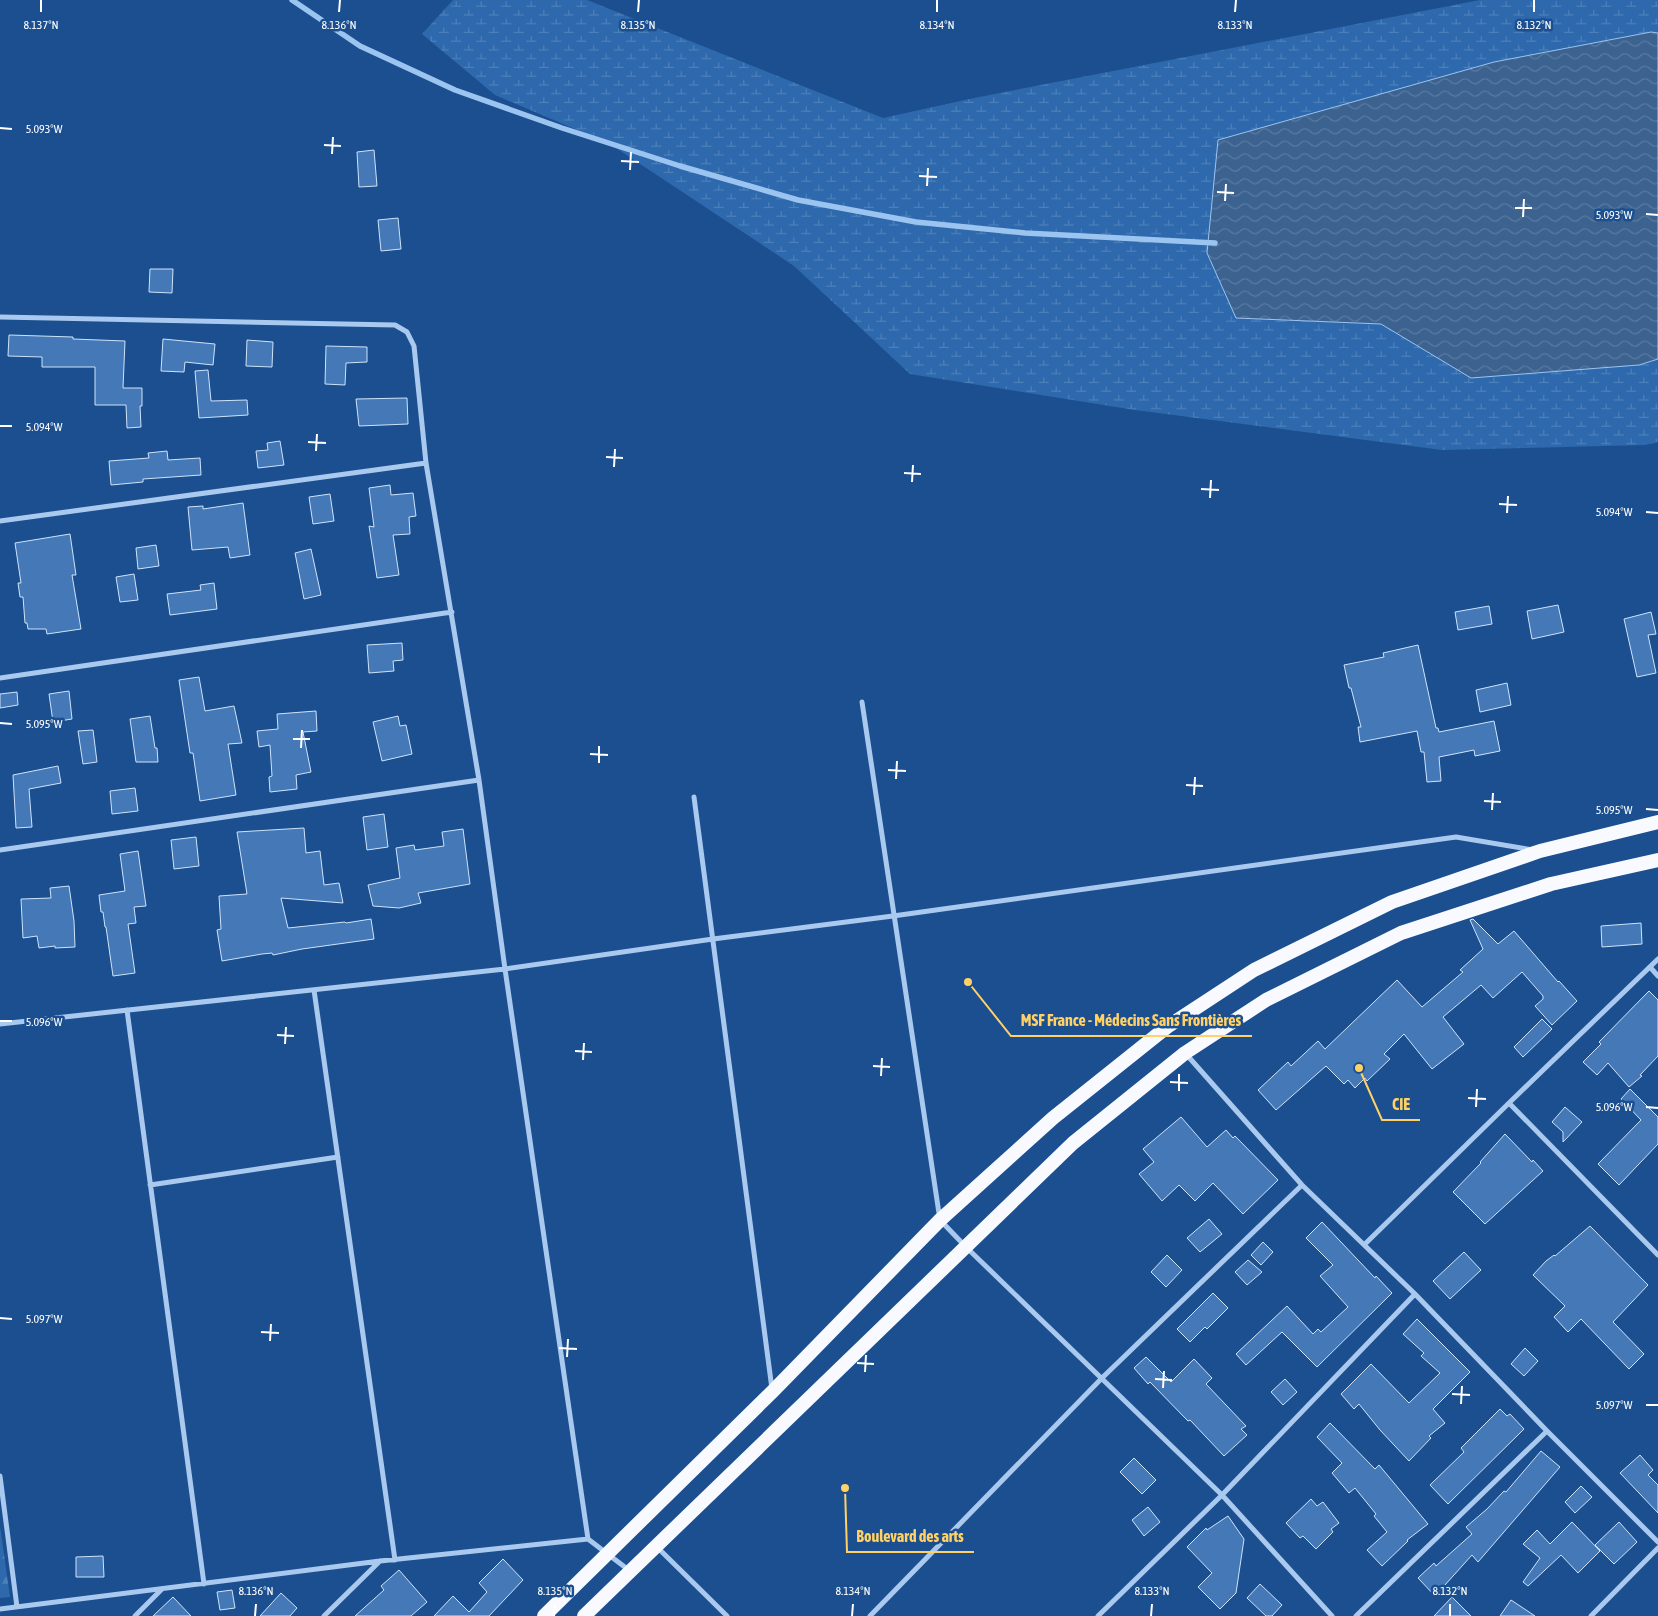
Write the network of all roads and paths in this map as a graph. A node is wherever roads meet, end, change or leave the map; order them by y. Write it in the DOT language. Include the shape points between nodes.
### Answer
graph roads {
  1 [pos="0,317"];
  2 [pos="426,463"];
  3 [pos="0,521"];
  4 [pos="452,612"];
  5 [pos="0,678"];
  6 [pos="862,702"];
  7 [pos="480,780"];
  8 [pos="694,797"];
  9 [pos="1658,822"];
  10 [pos="0,850"];
  11 [pos="1540,851"];
  12 [pos="1658,860"];
  13 [pos="893,916"];
  14 [pos="713,939"];
  15 [pos="1658,960"];
  16 [pos="1650,967"];
  17 [pos="505,969"];
  18 [pos="1658,976"];
  19 [pos="314,990"];
  20 [pos="127,1010"];
  21 [pos="0,1024"];
  22 [pos="1185,1053"];
  23 [pos="1509,1103"];
  24 [pos="338,1158"];
  25 [pos="150,1185"];
  26 [pos="1302,1185"];
  27 [pos="940,1220"];
  28 [pos="1365,1244"];
  29 [pos="966,1247"];
  30 [pos="1658,1255"];
  31 [pos="1415,1294"];
  32 [pos="1102,1378"];
  33 [pos="773,1391"];
  34 [pos="1547,1431"];
  35 [pos="0,1476"];
  36 [pos="1222,1495"];
  37 [pos="588,1539"];
  38 [pos="1658,1542"];
  39 [pos="656,1545"];
  40 [pos="1658,1548"];
  41 [pos="609,1554"];
  42 [pos="395,1560"];
  43 [pos="380,1561"];
  44 [pos="630,1571"];
  45 [pos="204,1584"];
  46 [pos="162,1589"];
  47 [pos="17,1607"];
  48 [pos="0,1609"];
  49 [pos="134,1616"];
  50 [pos="324,1616"];
  51 [pos="544,1616"];
  52 [pos="584,1616"];
  53 [pos="727,1616"];
  54 [pos="870,1616"];
  55 [pos="1098,1616"];
  56 [pos="1332,1616"];
  57 [pos="1356,1616"];
  58 [pos="1591,1616"];
  1 -- 2 [label="street" via="395,325 407,332 414,346"];
  2 -- 3 [label="street"];
  2 -- 4 [label="street"];
  4 -- 5 [label="street"];
  4 -- 7 [label="street"];
  6 -- 13 [label="street"];
  7 -- 10 [label="street"];
  7 -- 17 [label="street"];
  8 -- 14 [label="street"];
  9 -- 11 [label="highway"];
  11 -- 13 [label="street" via="1456,837"];
  11 -- 27 [label="highway" via="1392,902 1254,970 1167,1027 1053,1118"];
  12 -- 22 [label="highway" via="1551,884 1401,933 1266,1000"];
  13 -- 14 [label="street"];
  13 -- 27 [label="street"];
  14 -- 17 [label="street"];
  14 -- 33 [label="street"];
  15 -- 16 [label="street"];
  16 -- 18 [label="street"];
  16 -- 23 [label="street"];
  17 -- 19 [label="street"];
  17 -- 37 [label="street"];
  19 -- 20 [label="street"];
  19 -- 24 [label="street"];
  20 -- 21 [label="street"];
  20 -- 25 [label="street"];
  22 -- 26 [label="street"];
  22 -- 29 [label="highway" via="1073,1143"];
  23 -- 28 [label="street"];
  23 -- 30 [label="street"];
  24 -- 25 [label="street"];
  24 -- 42 [label="street"];
  25 -- 45 [label="street"];
  26 -- 28 [label="street"];
  26 -- 32 [label="street"];
  27 -- 29 [label="street"];
  27 -- 33 [label="highway"];
  28 -- 31 [label="street"];
  29 -- 32 [label="street"];
  29 -- 39 [label="highway"];
  31 -- 34 [label="street"];
  31 -- 36 [label="street"];
  32 -- 36 [label="street"];
  32 -- 54 [label="street"];
  33 -- 41 [label="highway"];
  34 -- 38 [label="street"];
  34 -- 57 [label="street"];
  35 -- 47 [label="street"];
  36 -- 55 [label="street"];
  36 -- 56 [label="street"];
  37 -- 41 [label="street"];
  37 -- 42 [label="street"];
  39 -- 44 [label="highway"];
  39 -- 53 [label="street"];
  40 -- 58 [label="street"];
  41 -- 44 [label="street"];
  41 -- 51 [label="highway"];
  42 -- 43 [label="street"];
  43 -- 45 [label="street"];
  43 -- 50 [label="street"];
  44 -- 52 [label="highway"];
  45 -- 46 [label="street"];
  46 -- 47 [label="street"];
  46 -- 49 [label="street"];
  47 -- 48 [label="street"];
}
